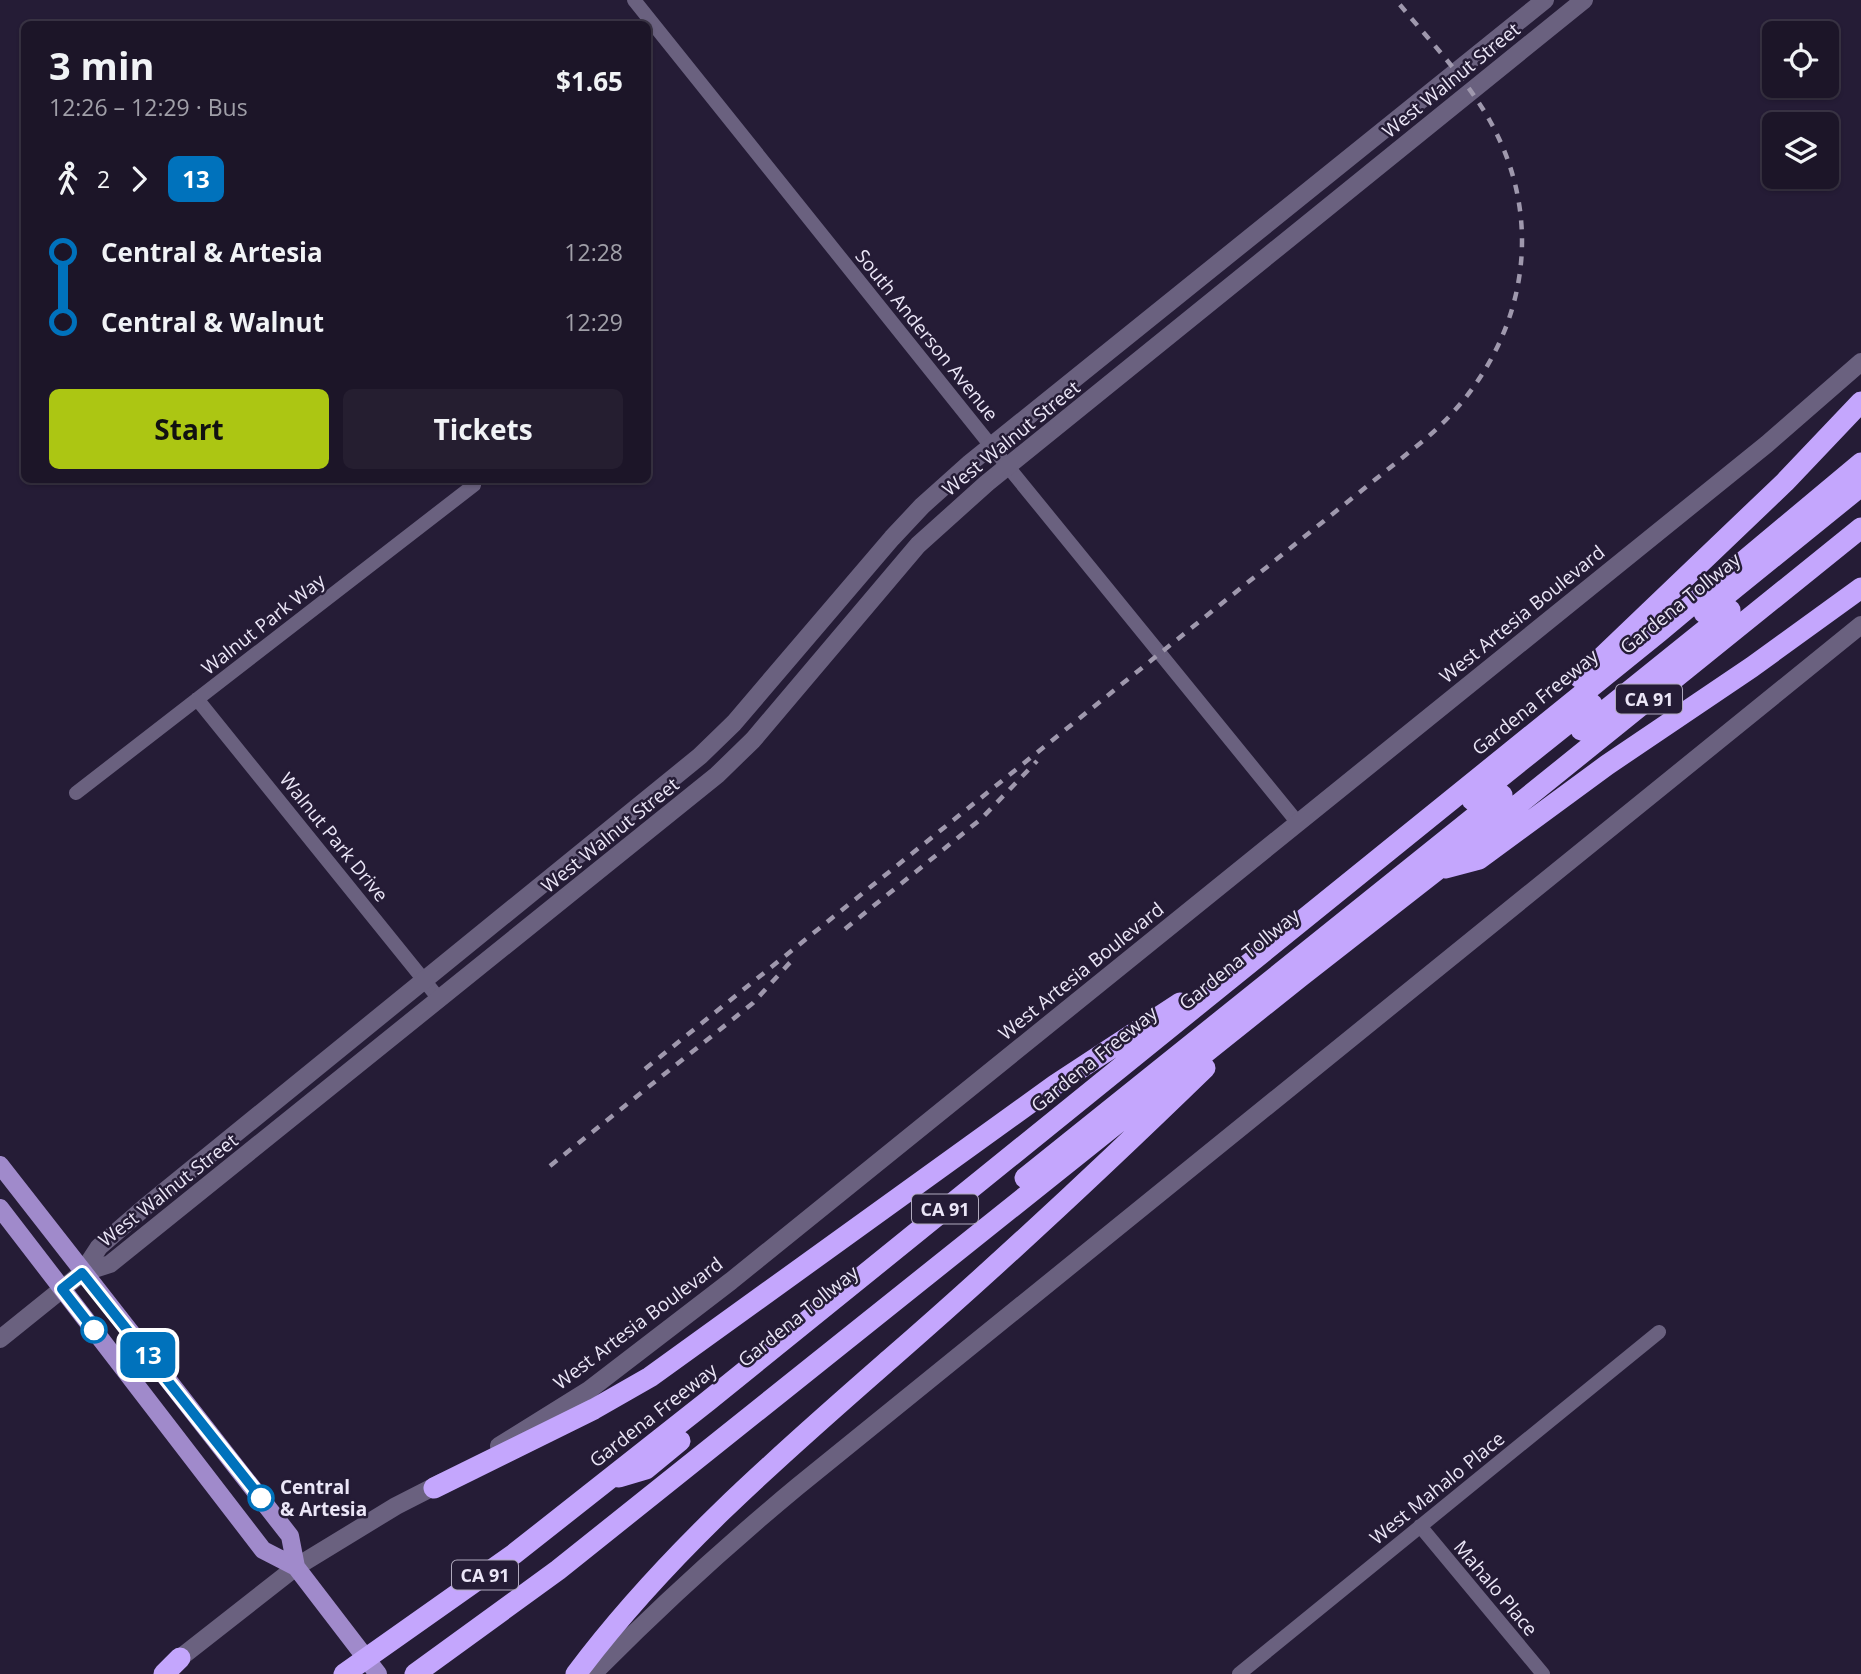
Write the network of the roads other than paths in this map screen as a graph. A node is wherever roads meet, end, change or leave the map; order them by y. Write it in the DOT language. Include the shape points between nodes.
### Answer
graph roads {
  1 [pos="634,0"];
  2 [pos="1545,0"];
  3 [pos="1584,0"];
  4 [pos="651,21"];
  5 [pos="651,21"];
  6 [pos="1861,362"];
  7 [pos="1861,402"];
  8 [pos="992,447"];
  9 [pos="1861,463"];
  10 [pos="1008,466"];
  11 [pos="474,485"];
  12 [pos="1861,486"];
  13 [pos="1861,503"];
  14 [pos="1861,528"];
  15 [pos="1861,588"];
  16 [pos="1861,625"];
  17 [pos="197,699"];
  18 [pos="76,793"];
  19 [pos="1452,798"];
  20 [pos="1298,823"];
  21 [pos="1437,870"];
  22 [pos="1282,936"];
  23 [pos="1300,977"];
  24 [pos="424,980"];
  25 [pos="440,1000"];
  26 [pos="0,1165"];
  27 [pos="0,1208"];
  28 [pos="82,1273"];
  29 [pos="62,1289"];
  30 [pos="1659,1332"];
  31 [pos="0,1339"];
  32 [pos="843,1342"];
  33 [pos="218,1443"];
  34 [pos="200,1467"];
  35 [pos="607,1481"];
  36 [pos="434,1488"];
  37 [pos="1420,1526"];
  38 [pos="296,1567"];
  39 [pos="180,1657"];
  40 [pos="162,1674"];
  41 [pos="344,1674"];
  42 [pos="378,1674"];
  43 [pos="415,1674"];
  44 [pos="576,1674"];
  45 [pos="593,1674"];
  46 [pos="1239,1674"];
  47 [pos="1543,1674"];
  1 -- 4 [label="street, South Anderson Avenue"];
  2 -- 8 [label="street, West Walnut Street"];
  3 -- 10 [label="street, West Walnut Street"];
  5 -- 8 [label="street, South Anderson Avenue"];
  6 -- 20 [label="street, West Artesia Boulevard" via="1758,451"];
  7 -- 19 [label="highway" via="1653,611"];
  8 -- 10 [label="street, South Anderson Avenue"];
  8 -- 24 [label="street, West Walnut Street" via="915,514 734,723 700,756"];
  9 -- 19 [label="highway, Gardena Freeway / CA 91"];
  10 -- 20 [label="street, South Anderson Avenue"];
  10 -- 25 [label="street, West Walnut Street" via="918,545 753,740 717,775"];
  11 -- 17 [label="street, Walnut Park Way"];
  12 -- 35 [label="highway, Gardena Tollway" via="646,1469"];
  13 -- 32 [label="highway, Gardena Tollway" via="861,1309"];
  14 -- 21 [label="highway, CA 91"];
  15 -- 21 [label="highway" via="1479,859"];
  16 -- 45 [label="street" via="797,1487 692,1578"];
  17 -- 18 [label="street, Walnut Park Way"];
  17 -- 24 [label="street, Walnut Park Drive"];
  19 -- 22 [label="highway, Gardena Freeway / CA 91"];
  20 -- 36 [label="street, West Artesia Boulevard" via="605,1378"];
  21 -- 23 [label="highway, CA 91"];
  22 -- 35 [label="highway, Gardena Freeway / CA 91"];
  22 -- 36 [label="highway" via="1045,1093 650,1377"];
  23 -- 32 [label="highway, CA 91"];
  23 -- 44 [label="highway" via="1048,1219 724,1507 607,1633"];
  24 -- 25 [label="street, Walnut Park Drive"];
  24 -- 28 [label="street, West Walnut Street" via="144,1208 100,1247"];
  25 -- 28 [label="street, West Walnut Street" via="110,1264"];
  26 -- 28 [label="main road"];
  27 -- 29 [label="main road"];
  28 -- 29 [label="street"];
  28 -- 33 [label="main road"];
  29 -- 31 [label="street"];
  29 -- 34 [label="main road"];
  30 -- 37 [label="street, West Mahalo Place"];
  32 -- 43 [label="highway, CA 91" via="558,1570"];
  33 -- 34 [label="main road"];
  33 -- 38 [label="main road" via="290,1536"];
  34 -- 38 [label="main road" via="263,1550"];
  35 -- 41 [label="highway, Gardena Freeway / CA 91" via="514,1554"];
  36 -- 38 [label="street, West Artesia Boulevard"];
  37 -- 46 [label="street, West Mahalo Place"];
  37 -- 47 [label="street, Mahalo Place"];
  38 -- 39 [label="street, West Artesia Boulevard"];
  38 -- 42 [label="main road"];
  39 -- 40 [label="highway"];
}
